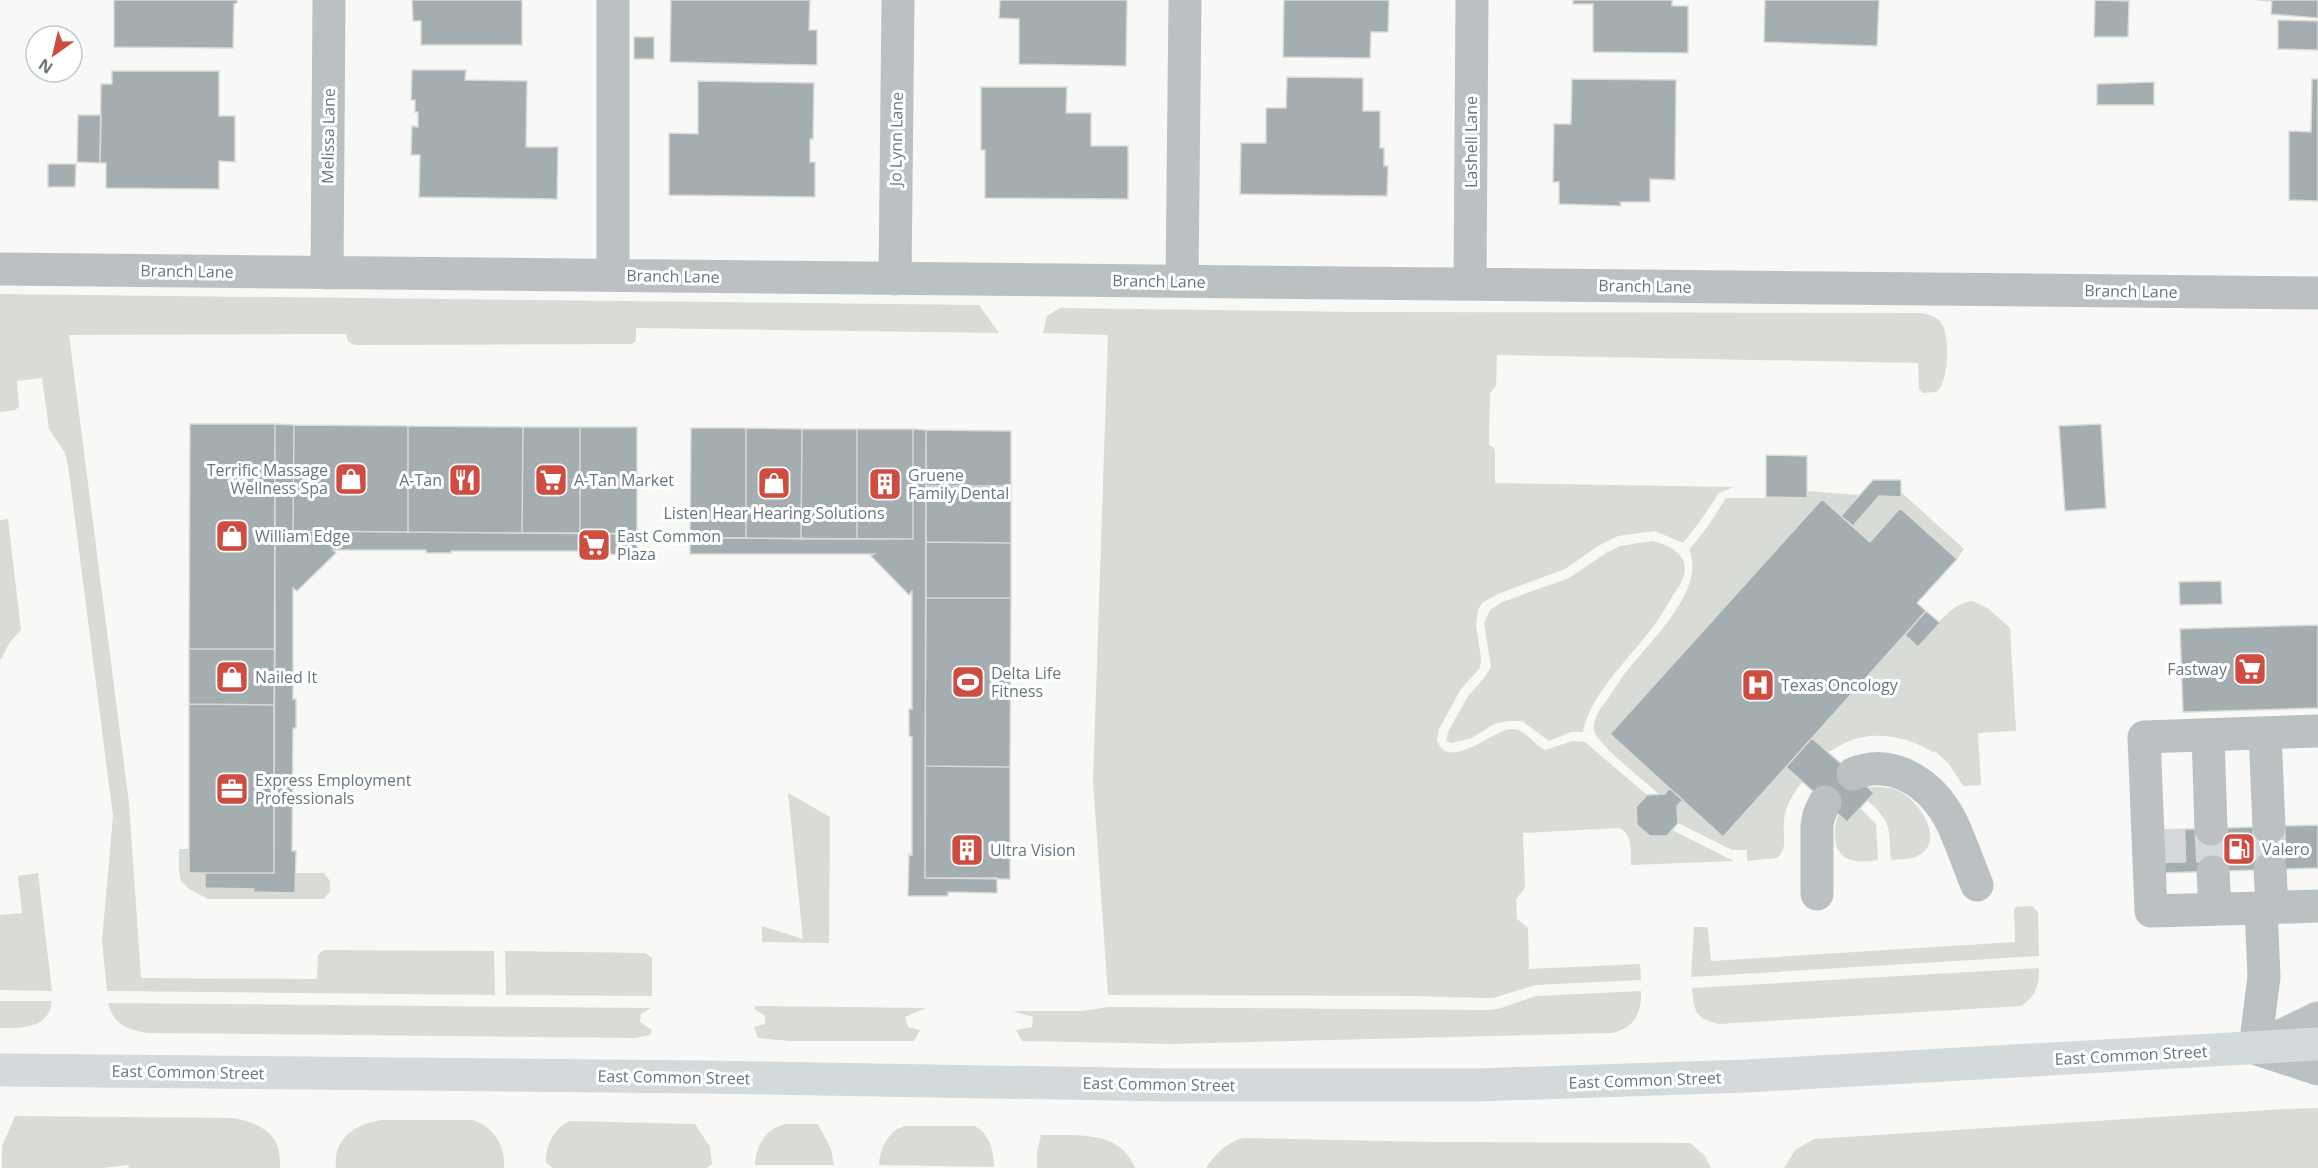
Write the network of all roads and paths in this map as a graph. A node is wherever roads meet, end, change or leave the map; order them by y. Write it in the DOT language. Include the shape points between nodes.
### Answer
graph roads {
  1 [pos="329,0"];
  2 [pos="613,0"];
  3 [pos="898,0"];
  4 [pos="1185,0"];
  5 [pos="1472,0"];
  6 [pos="0,269"];
  7 [pos="327,273"];
  8 [pos="613,275"];
  9 [pos="895,279"];
  10 [pos="1182,281"];
  11 [pos="1470,284"];
  12 [pos="2318,293"];
  13 [pos="2318,731"];
  14 [pos="2265,733"];
  15 [pos="2208,735"];
  16 [pos="2165,736"];
  17 [pos="1853,774"];
  18 [pos="1825,802"];
  19 [pos="2269,827"];
  20 [pos="2211,829"];
  21 [pos="2169,830"];
  22 [pos="2270,869"];
  23 [pos="2170,872"];
  24 [pos="2213,872"];
  25 [pos="1977,885"];
  26 [pos="1817,894"];
  27 [pos="2318,906"];
  28 [pos="2266,907"];
  29 [pos="2214,909"];
  30 [pos="2171,910"];
  31 [pos="2318,1018"];
  32 [pos="2318,1044"];
  33 [pos="2255,1048"];
  34 [pos="0,1070"];
  35 [pos="2318,1070"];
  1 -- 7 [label="street, Melissa Lane"];
  2 -- 8 [label="street"];
  3 -- 9 [label="street, Jo Lynn Lane"];
  4 -- 10 [label="street"];
  5 -- 11 [label="street, Lashell Lane"];
  6 -- 7 [label="street, Branch Lane"];
  7 -- 8 [label="street, Branch Lane"];
  8 -- 9 [label="street, Branch Lane"];
  9 -- 10 [label="street, Branch Lane"];
  10 -- 11 [label="street, Branch Lane"];
  11 -- 12 [label="street, Branch Lane"];
  13 -- 14 [label="street"];
  14 -- 15 [label="street"];
  14 -- 19 [label="street"];
  15 -- 16 [label="street"];
  15 -- 20 [label="street"];
  16 -- 21 [label="street"];
  16 -- 30 [label="street" via="2144,737 2151,911"];
  17 -- 25 [label="street" via="1880,767 1897,770 1922,786 1950,820"];
  18 -- 26 [label="street" via="1817,825"];
  22 -- 28 [label="street"];
  23 -- 30 [label="street"];
  24 -- 29 [label="street"];
  27 -- 28 [label="street"];
  28 -- 29 [label="street"];
  28 -- 33 [label="street" via="2264,977"];
  29 -- 30 [label="street"];
  31 -- 33 [label="street"];
  32 -- 33 [label="main road, East Common Street"];
  33 -- 34 [label="main road, East Common Street" via="1671,1080 1476,1085"];
  33 -- 35 [label="street"];
}
